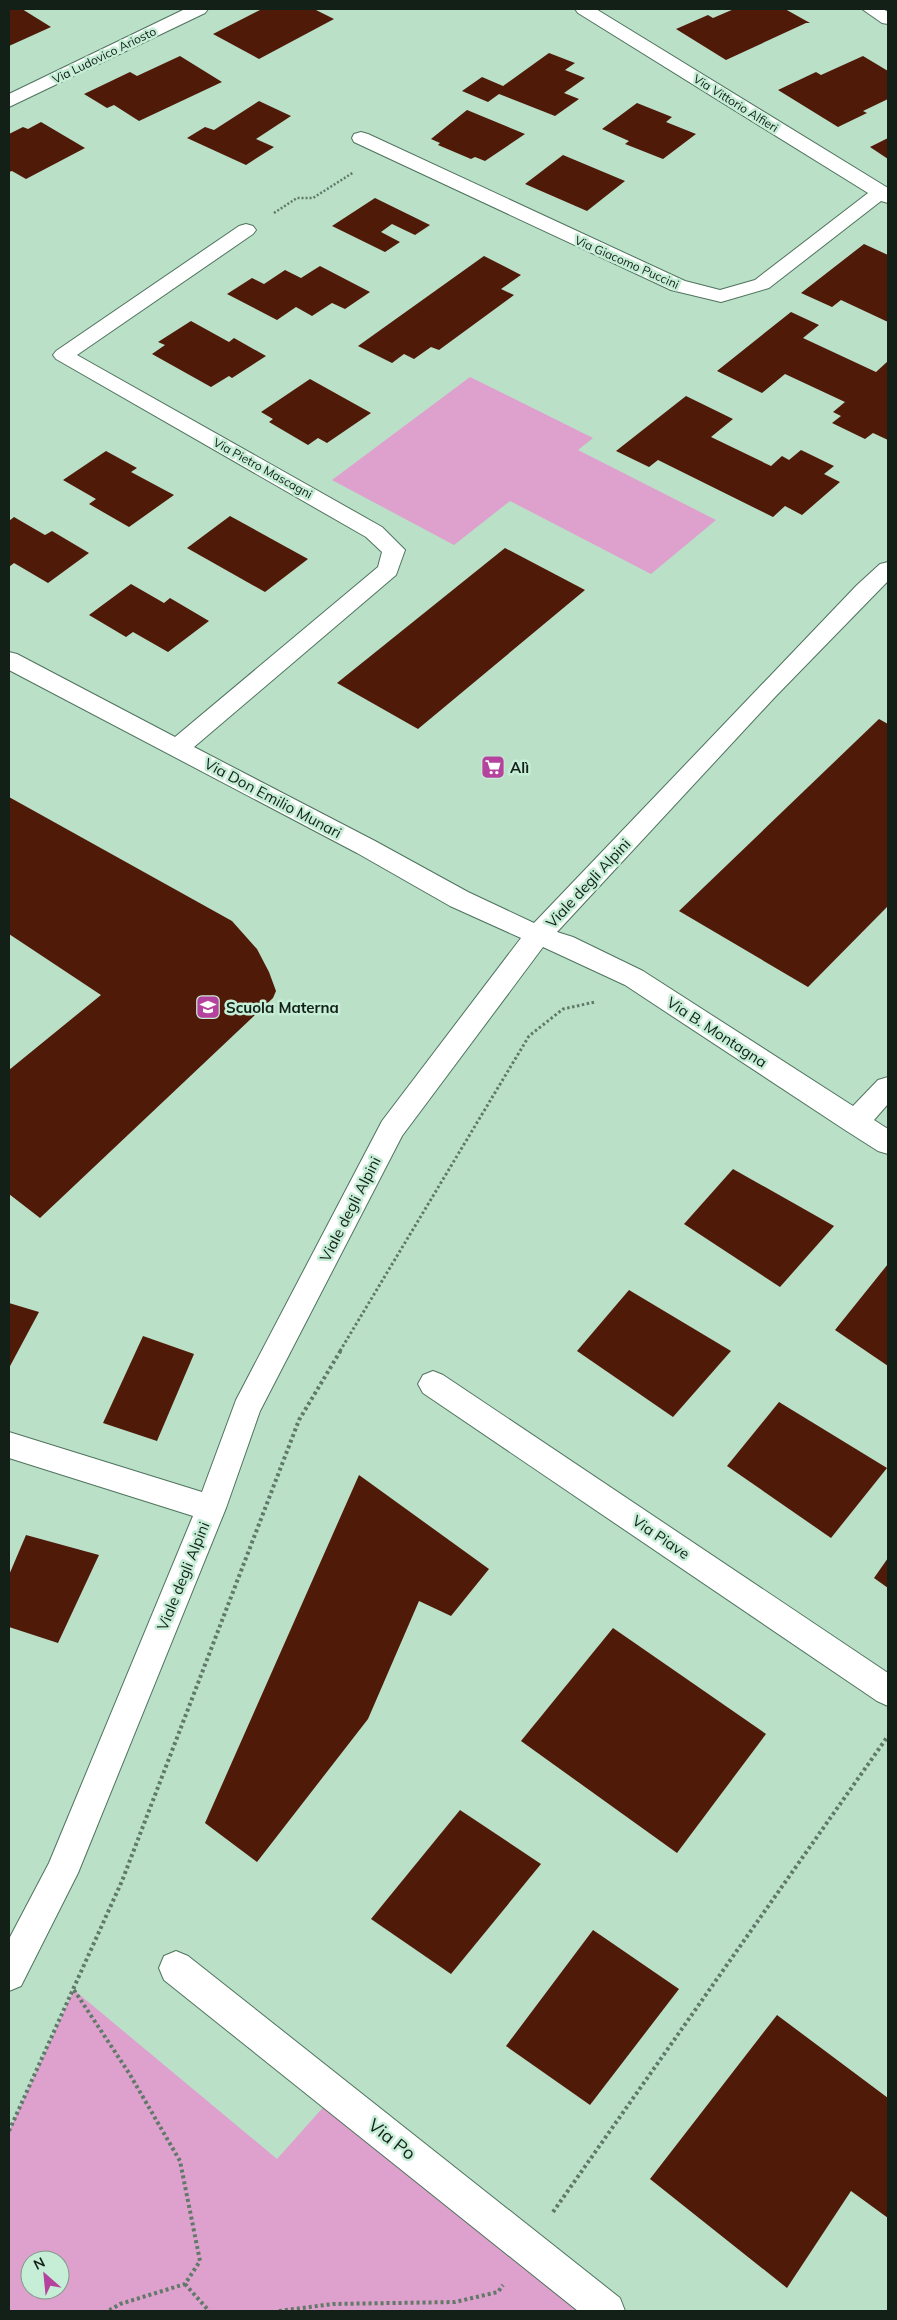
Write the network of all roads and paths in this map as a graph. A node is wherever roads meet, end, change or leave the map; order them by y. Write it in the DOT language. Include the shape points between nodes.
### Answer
graph roads {
  1 [pos="199,9"];
  2 [pos="584,9"];
  3 [pos="871,9"];
  4 [pos="888,19"];
  5 [pos="9,101"];
  6 [pos="361,138"];
  7 [pos="388,151"];
  8 [pos="884,195"];
  9 [pos="246,230"];
  10 [pos="888,569"];
  11 [pos="9,660"];
  12 [pos="177,748"];
  13 [pos="538,935"];
  14 [pos="634,978"];
  15 [pos="888,1088"];
  16 [pos="855,1122"];
  17 [pos="888,1142"];
  18 [pos="433,1384"];
  19 [pos="9,1445"];
  20 [pos="211,1508"];
  21 [pos="888,1691"];
  22 [pos="888,1736"];
  23 [pos="176,1968"];
  24 [pos="9,1974"];
  25 [pos="74,1990"];
  26 [pos="9,2131"];
  27 [pos="528,2247"];
  28 [pos="185,2284"];
  29 [pos="108,2311"];
  30 [pos="209,2311"];
  31 [pos="279,2311"];
  32 [pos="607,2311"];
  1 -- 5 [label="street, Via Ludovico Ariosto"];
  2 -- 8 [label="street, Via Vittorio Alfieri"];
  3 -- 4 [label="street"];
  6 -- 7 [label="street, Via Giacomo Puccini"];
  7 -- 8 [label="street, Via Giacomo Puccini" via="678,286 721,296 762,284"];
  7 -- 9 [label="path" via="313,198 297,198"];
  9 -- 12 [label="street, Via Pietro Mascagni" via="63,355 374,532 394,550 388,570"];
  10 -- 13 [label="street, Viale degli Alpini" via="767,691"];
  11 -- 12 [label="street, Via Don Emilio Munari"];
  12 -- 13 [label="street, Via Don Emilio Munari" via="459,899"];
  13 -- 14 [label="street, Via B. Montagna"];
  13 -- 20 [label="street, Viale degli Alpini" via="392,1128 246,1409"];
  14 -- 16 [label="street, Via B. Montagna"];
  14 -- 25 [label="path" via="613,1007 593,1002 563,1009 529,1036 299,1420 122,1881"];
  15 -- 16 [label="street"];
  16 -- 17 [label="street, Via B. Montagna"];
  18 -- 21 [label="street, Via Piave"];
  19 -- 20 [label="street"];
  20 -- 24 [label="street, Viale degli Alpini" via="61,1873"];
  22 -- 27 [label="path"];
  23 -- 27 [label="street, Via Po"];
  25 -- 26 [label="path"];
  25 -- 28 [label="path" via="129,2072 180,2161 200,2261"];
  27 -- 31 [label="path" via="498,2292 456,2302 333,2304"];
  27 -- 32 [label="street, Via Po"];
  28 -- 29 [label="path" via="120,2304"];
  28 -- 30 [label="path"];
}
